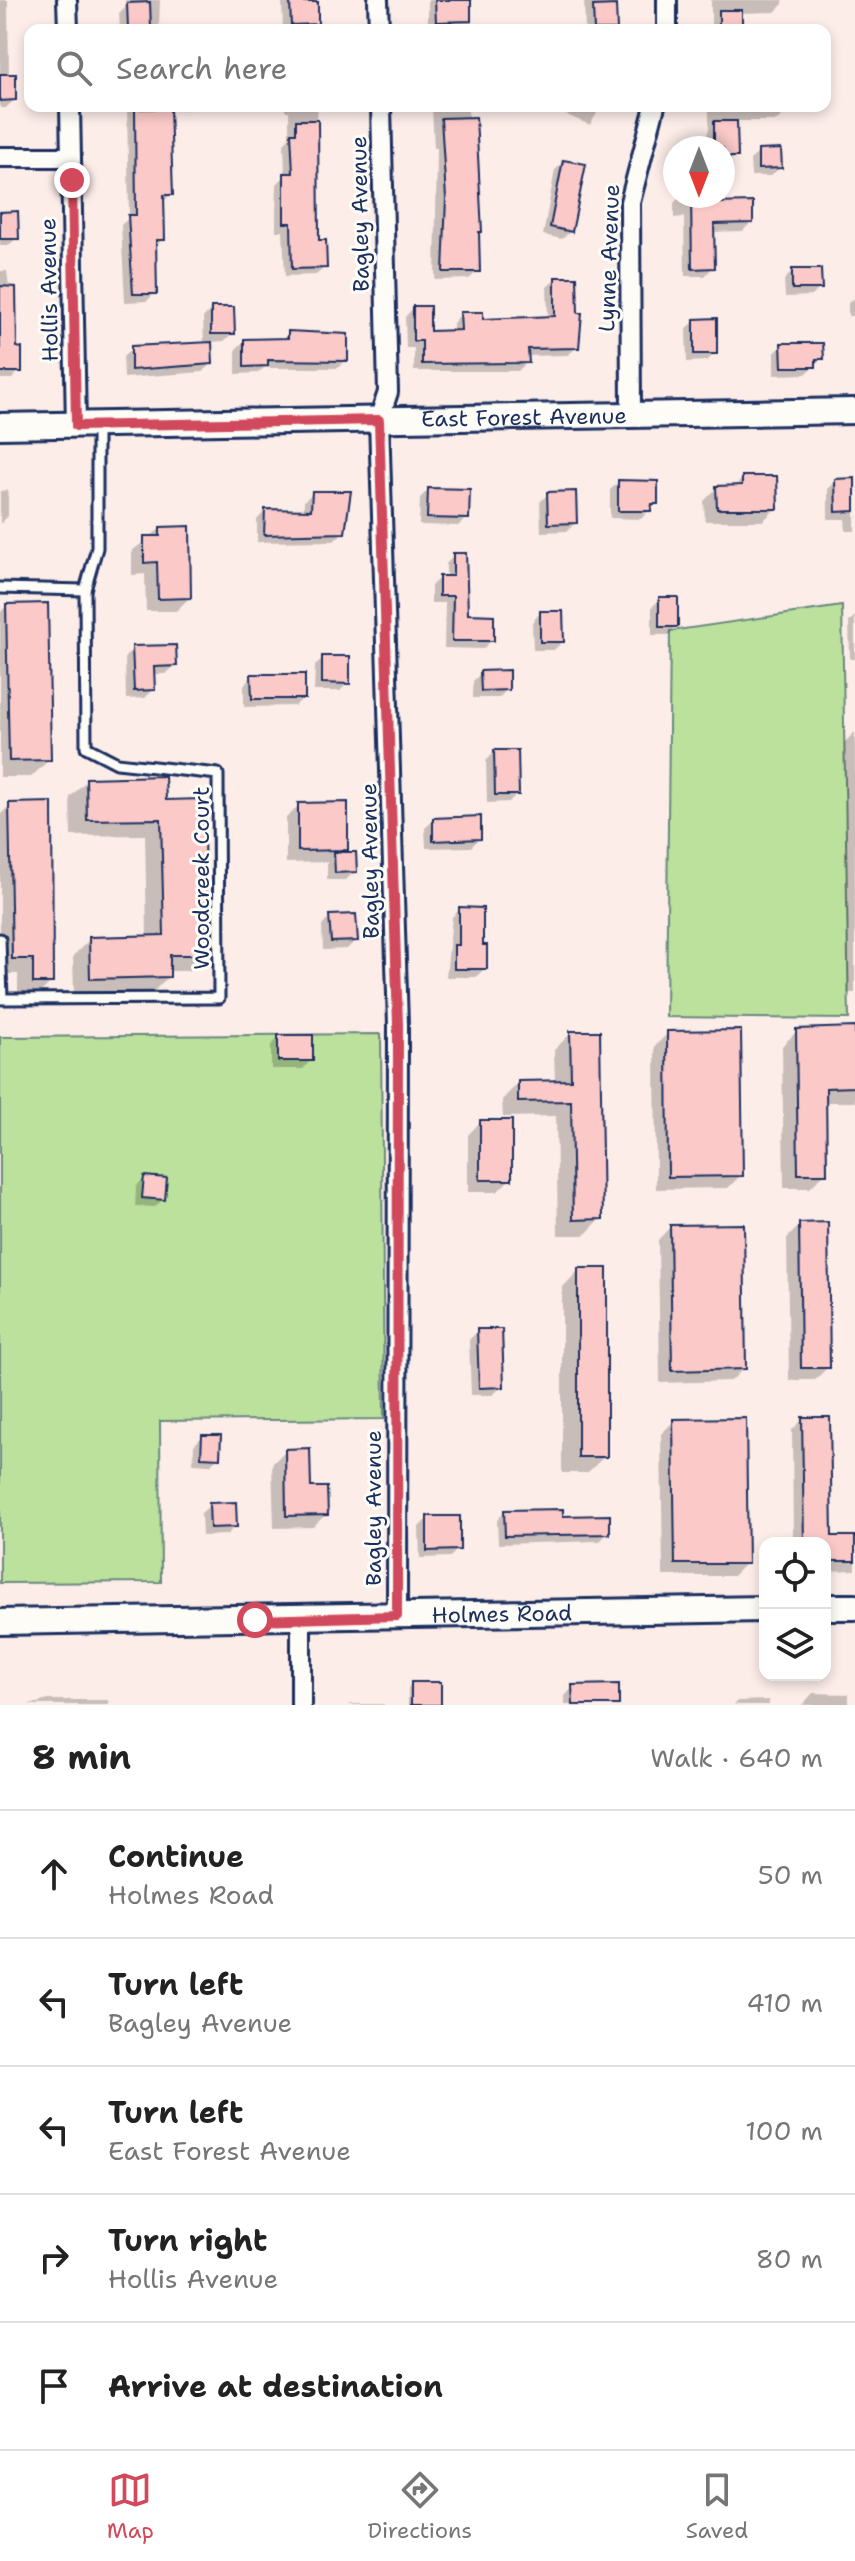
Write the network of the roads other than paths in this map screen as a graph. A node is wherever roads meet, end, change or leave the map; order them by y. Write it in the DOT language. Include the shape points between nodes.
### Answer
graph roads {
  1 [pos="67,0"];
  2 [pos="378,0"];
  3 [pos="667,0"];
  4 [pos="68,24"];
  5 [pos="379,24"];
  6 [pos="667,24"];
  7 [pos="70,112"];
  8 [pos="381,112"];
  9 [pos="653,112"];
  10 [pos="0,157"];
  11 [pos="71,157"];
  12 [pos="855,411"];
  13 [pos="631,414"];
  14 [pos="379,420"];
  15 [pos="0,426"];
  16 [pos="86,426"];
  17 [pos="0,588"];
  18 [pos="85,590"];
  19 [pos="0,939"];
  20 [pos="831,1607"];
  21 [pos="855,1607"];
  22 [pos="759,1609"];
  23 [pos="397,1616"];
  24 [pos="301,1619"];
  25 [pos="0,1622"];
  26 [pos="301,1705"];
  1 -- 4 [label="street"];
  2 -- 5 [label="street"];
  3 -- 6 [label="street"];
  7 -- 11 [label="street, Hollis Avenue"];
  8 -- 14 [label="street, Bagley Avenue" via="388,392"];
  9 -- 13 [label="street, Lynne Avenue" via="630,202"];
  10 -- 11 [label="street"];
  11 -- 16 [label="street, Hollis Avenue"];
  12 -- 13 [label="street, East Forest Avenue"];
  13 -- 14 [label="street, East Forest Avenue"];
  14 -- 16 [label="street, East Forest Avenue"];
  14 -- 23 [label="street, Bagley Avenue" via="398,1025"];
  15 -- 16 [label="street, East Forest Avenue"];
  16 -- 18 [label="lane, Woodcreek Court" via="97,548"];
  17 -- 18 [label="lane"];
  18 -- 19 [label="lane, Woodcreek Court" via="86,747 117,763 218,774 219,998 2,999"];
  20 -- 21 [label="street"];
  22 -- 23 [label="street, Holmes Road"];
  23 -- 24 [label="street, Holmes Road"];
  24 -- 25 [label="street, Holmes Road"];
  24 -- 26 [label="street"];
}
